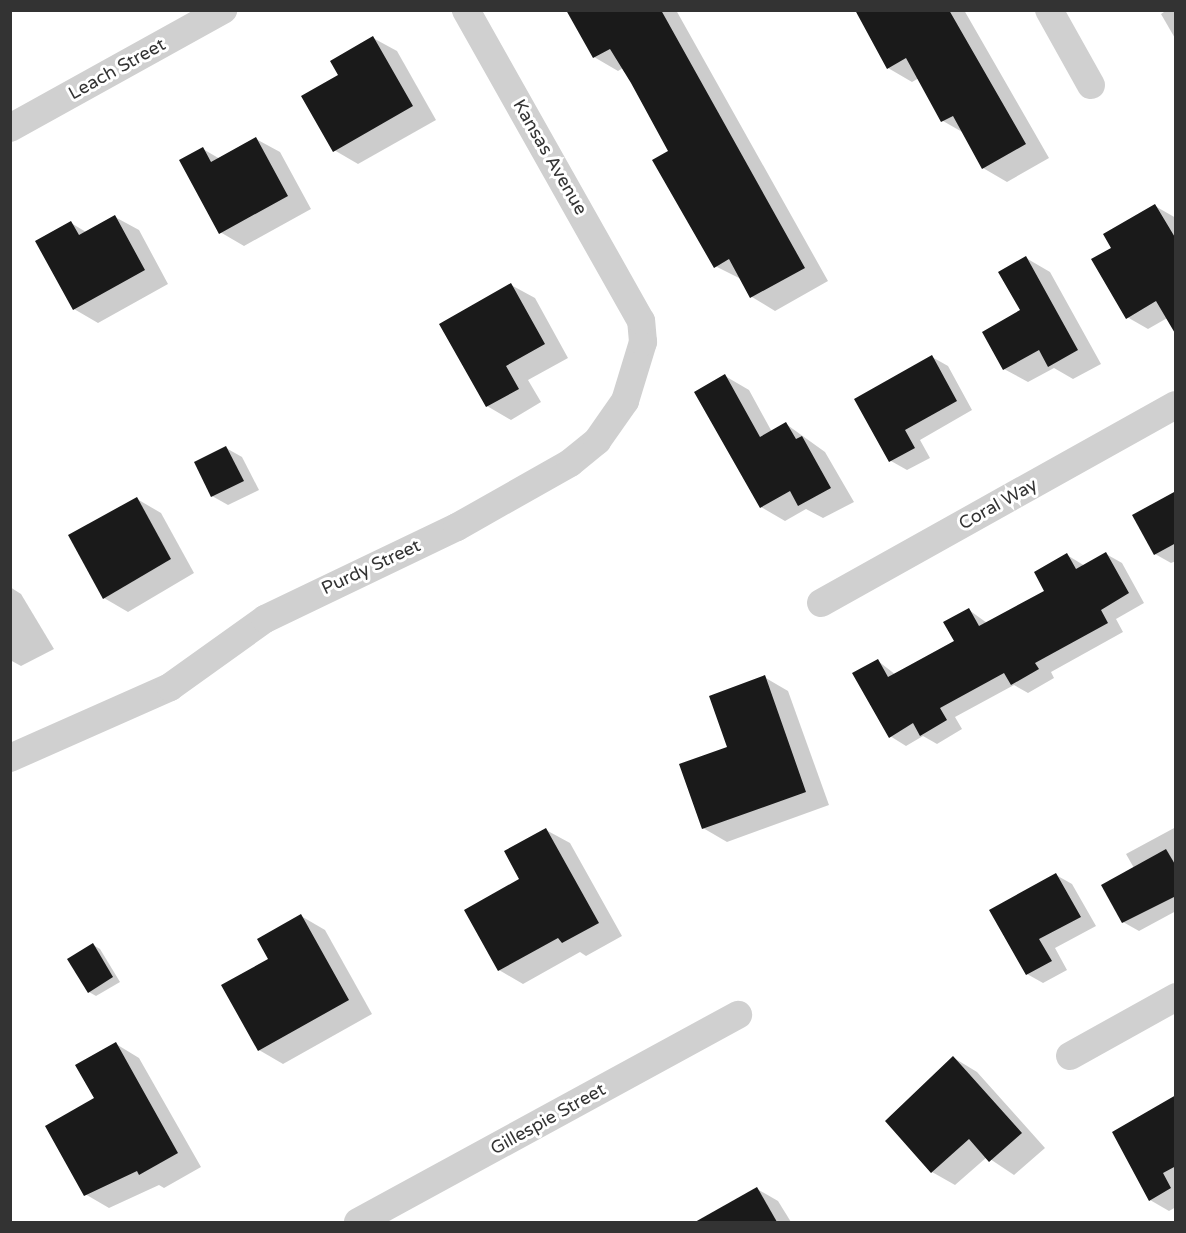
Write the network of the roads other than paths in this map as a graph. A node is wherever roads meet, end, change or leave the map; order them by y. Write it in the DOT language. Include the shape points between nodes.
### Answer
graph roads {
  1 [pos="224,10"];
  2 [pos="466,10"];
  3 [pos="1049,10"];
  4 [pos="1090,85"];
  5 [pos="10,128"];
  6 [pos="634,303"];
  7 [pos="1176,405"];
  8 [pos="821,603"];
  9 [pos="10,758"];
  10 [pos="1176,997"];
  11 [pos="738,1015"];
  12 [pos="1070,1056"];
  13 [pos="358,1222"];
  1 -- 5 [label="street, Leach Street"];
  2 -- 6 [label="street, Kansas Avenue"];
  3 -- 4 [label="street"];
  6 -- 9 [label="street, Purdy Street" via="641,321 642,342 625,401 597,441 570,462 457,527 265,620 170,687"];
  7 -- 8 [label="street, Coral Way"];
  10 -- 12 [label="street"];
  11 -- 13 [label="street, Gillespie Street"];
}
